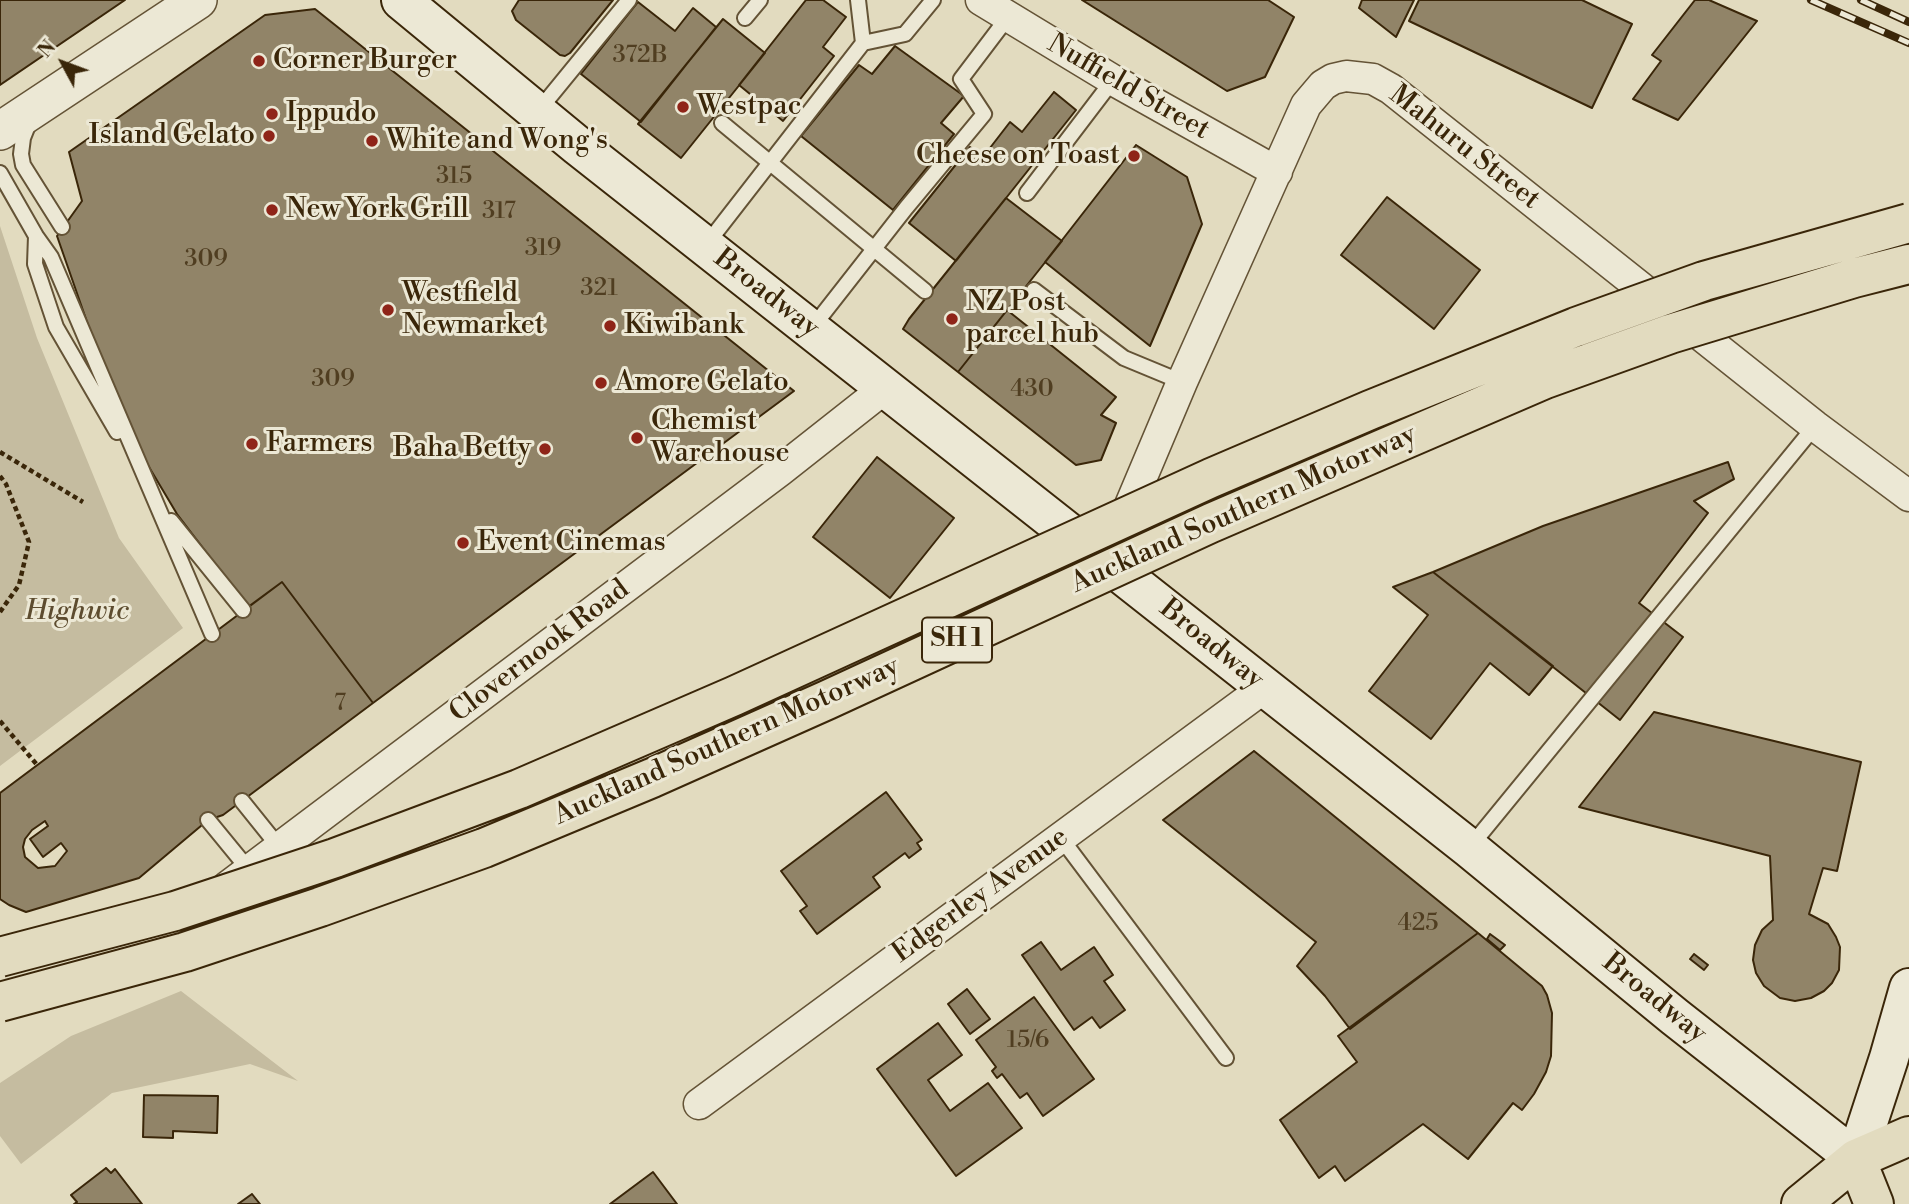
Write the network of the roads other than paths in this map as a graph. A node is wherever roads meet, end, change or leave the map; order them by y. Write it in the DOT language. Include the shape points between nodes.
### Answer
graph roads {
  1 [pos="198,0"];
  2 [pos="401,0"];
  3 [pos="629,0"];
  4 [pos="760,0"];
  5 [pos="858,0"];
  6 [pos="933,0"];
  7 [pos="981,0"];
  8 [pos="1008,17"];
  9 [pos="745,18"];
  10 [pos="863,43"];
  11 [pos="1113,80"];
  12 [pos="35,108"];
  13 [pos="538,111"];
  14 [pos="722,123"];
  15 [pos="0,131"];
  16 [pos="770,162"];
  17 [pos="1277,172"];
  18 [pos="0,173"];
  19 [pos="1027,193"];
  20 [pos="1909,223"];
  21 [pos="62,227"];
  22 [pos="36,236"];
  23 [pos="705,246"];
  24 [pos="874,248"];
  25 [pos="1909,264"];
  26 [pos="925,290"];
  27 [pos="1034,290"];
  28 [pos="811,329"];
  29 [pos="1182,382"];
  30 [pos="885,388"];
  31 [pos="1815,426"];
  32 [pos="1909,496"];
  33 [pos="1106,562"];
  34 [pos="243,610"];
  35 [pos="212,634"];
  36 [pos="1264,688"];
  37 [pos="242,801"];
  38 [pos="208,820"];
  39 [pos="1061,838"];
  40 [pos="279,847"];
  41 [pos="1469,848"];
  42 [pos="249,870"];
  43 [pos="193,913"];
  44 [pos="0,957"];
  45 [pos="1909,988"];
  46 [pos="0,1002"];
  47 [pos="1226,1058"];
  48 [pos="699,1104"];
  49 [pos="1909,1136"];
  50 [pos="1856,1159"];
  51 [pos="1801,1204"];
  52 [pos="1874,1204"];
  1 -- 12 [label="street"];
  2 -- 13 [label="main road, Broadway"];
  3 -- 13 [label="lane"];
  4 -- 9 [label="lane"];
  5 -- 10 [label="lane"];
  6 -- 10 [label="lane" via="905,34"];
  7 -- 8 [label="street, Nuffield Street"];
  8 -- 11 [label="street, Nuffield Street"];
  8 -- 24 [label="lane" via="961,79 985,114"];
  10 -- 16 [label="lane"];
  11 -- 17 [label="street, Nuffield Street"];
  11 -- 19 [label="lane"];
  12 -- 15 [label="street"];
  12 -- 21 [label="lane" via="23,138 23,165"];
  13 -- 23 [label="main road, Broadway"];
  14 -- 16 [label="lane"];
  16 -- 23 [label="lane"];
  16 -- 24 [label="lane"];
  17 -- 29 [label="street, Mahuru Street"];
  17 -- 31 [label="street, Mahuru Street" via="1306,105 1323,85 1346,76 1373,79"];
  18 -- 22 [label="lane"];
  20 -- 44 [label="main road, Auckland Southern Motorway / SH 1, bridge" via="1704,281 1370,410 519,789 335,858 175,911"];
  22 -- 34 [label="lane" via="35,264 56,327 174,526"];
  22 -- 35 [label="lane" via="51,257"];
  23 -- 28 [label="main road, Broadway"];
  24 -- 26 [label="lane"];
  24 -- 28 [label="lane"];
  25 -- 46 [label="main road, Auckland Southern Motorway / SH 1, bridge" via="1670,334 1532,385 1211,523 652,778 484,848 185,952"];
  27 -- 29 [label="lane" via="1124,358"];
  28 -- 30 [label="main road, Broadway"];
  29 -- 33 [label="street, Mahuru Street"];
  30 -- 33 [label="main road, Broadway"];
  30 -- 40 [label="street, Clovernook Road"];
  31 -- 32 [label="street, Mahuru Street"];
  31 -- 41 [label="lane"];
  33 -- 36 [label="main road, Broadway"];
  36 -- 39 [label="street, Edgerley Avenue"];
  36 -- 41 [label="main road, Broadway"];
  37 -- 40 [label="lane"];
  38 -- 42 [label="lane"];
  39 -- 47 [label="lane"];
  39 -- 48 [label="street, Edgerley Avenue"];
  40 -- 42 [label="street, Clovernook Road"];
  41 -- 50 [label="main road, Broadway"];
  42 -- 43 [label="street, Clovernook Road"];
  45 -- 50 [label="main road"];
  49 -- 50 [label="main road"];
  50 -- 51 [label="main road"];
  50 -- 52 [label="main road"];
}
